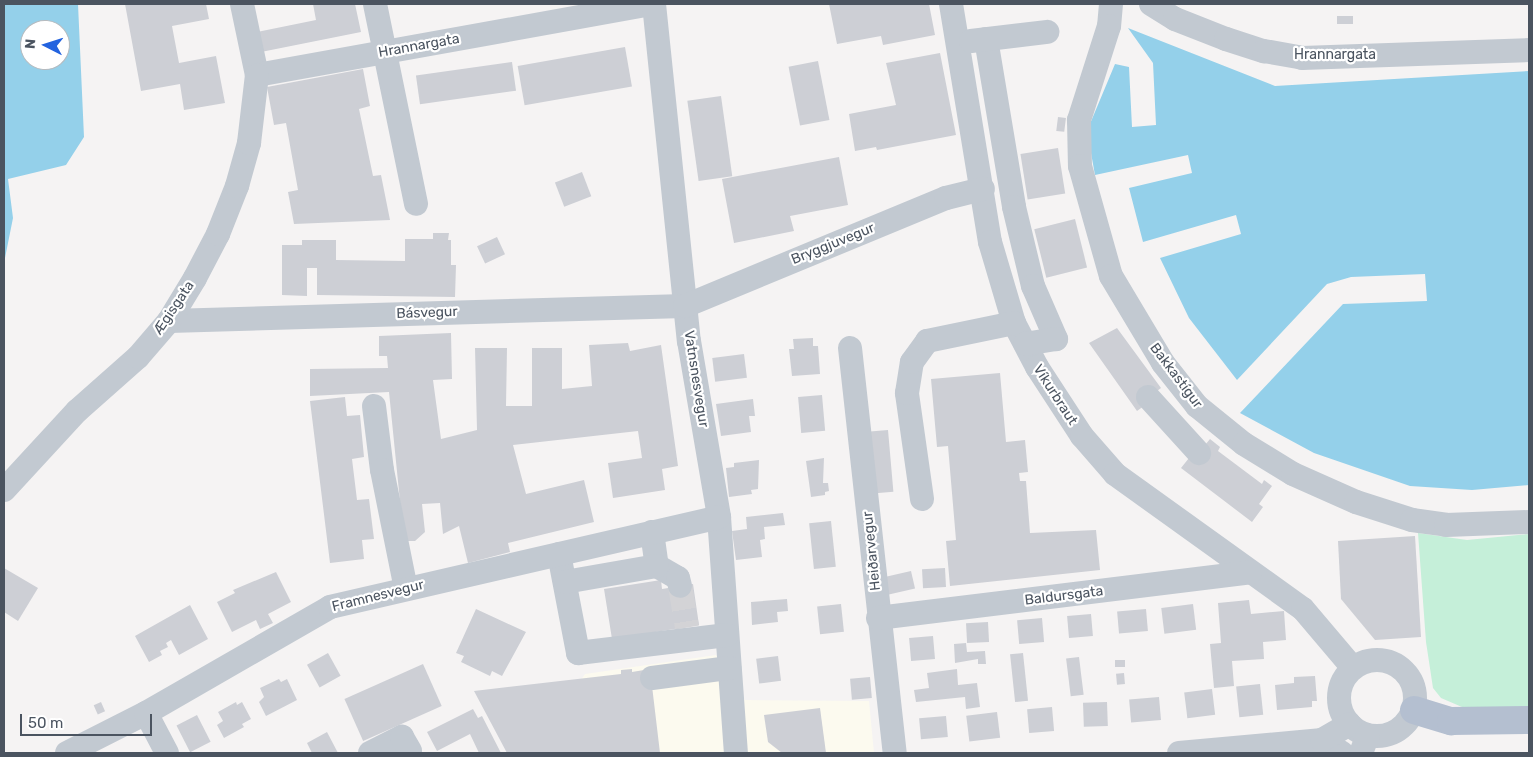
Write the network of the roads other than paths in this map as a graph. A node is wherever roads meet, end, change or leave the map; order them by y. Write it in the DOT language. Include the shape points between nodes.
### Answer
graph roads {
  1 [pos="242,4"];
  2 [pos="375,4"];
  3 [pos="653,4"];
  4 [pos="952,4"];
  5 [pos="1111,4"];
  6 [pos="1151,4"];
  7 [pos="1047,32"];
  8 [pos="986,39"];
  9 [pos="957,42"];
  10 [pos="1529,50"];
  11 [pos="386,52"];
  12 [pos="257,75"];
  13 [pos="983,190"];
  14 [pos="416,204"];
  15 [pos="685,306"];
  16 [pos="169,321"];
  17 [pos="1014,323"];
  18 [pos="1025,344"];
  19 [pos="850,348"];
  20 [pos="1148,397"];
  21 [pos="374,406"];
  22 [pos="1197,406"];
  23 [pos="1175,429"];
  24 [pos="1199,453"];
  25 [pos="4,490"];
  26 [pos="922,498"];
  27 [pos="719,517"];
  28 [pos="1529,522"];
  29 [pos="652,532"];
  30 [pos="560,554"];
  31 [pos="657,566"];
  32 [pos="1250,572"];
  33 [pos="565,582"];
  34 [pos="680,586"];
  35 [pos="406,588"];
  36 [pos="878,618"];
  37 [pos="727,635"];
  38 [pos="730,668"];
  39 [pos="1354,668"];
  40 [pos="652,678"];
  41 [pos="1414,710"];
  42 [pos="146,713"];
  43 [pos="1529,720"];
  44 [pos="1360,737"];
  45 [pos="1322,740"];
  46 [pos="406,744"];
  47 [pos="67,753"];
  48 [pos="167,753"];
  49 [pos="370,753"];
  50 [pos="736,753"];
  51 [pos="896,753"];
  52 [pos="1179,753"];
  53 [pos="1342,753"];
  1 -- 12 [label="street"];
  2 -- 11 [label="street"];
  3 -- 11 [label="street, Hrannargata"];
  3 -- 15 [label="street, Vatnsnesvegur"];
  4 -- 9 [label="street, Víkurbraut"];
  5 -- 22 [label="street, Bakkastígur" via="1109,26 1079,120 1080,166 1111,276 1163,363"];
  6 -- 10 [label="street, Hrannargata" via="1175,19 1226,39 1302,58"];
  7 -- 8 [label="street"];
  8 -- 9 [label="street"];
  8 -- 18 [label="street" via="1014,207 1033,286 1056,339"];
  9 -- 13 [label="street, Víkurbraut"];
  11 -- 12 [label="street, Hrannargata"];
  11 -- 14 [label="street"];
  12 -- 16 [label="street, Ægisgata" via="249,143 237,186 218,234"];
  13 -- 15 [label="street, Bryggjuvegur" via="946,198"];
  13 -- 17 [label="street, Víkurbraut" via="990,242"];
  15 -- 16 [label="street, Básvegur"];
  15 -- 27 [label="street, Vatnsnesvegur"];
  16 -- 25 [label="street, Ægisgata" via="138,357 77,411"];
  17 -- 18 [label="street, Víkurbraut"];
  17 -- 26 [label="street" via="927,341 912,362 907,393"];
  18 -- 32 [label="street, Víkurbraut" via="1058,402 1115,474"];
  19 -- 36 [label="street, Heiðarvegur"];
  20 -- 23 [label="street"];
  21 -- 35 [label="street" via="382,470"];
  22 -- 23 [label="street"];
  22 -- 28 [label="street, Bakkastígur" via="1244,444 1284,469 1356,502 1412,520 1446,525"];
  23 -- 24 [label="street"];
  27 -- 29 [label="street, Framnesvegur"];
  27 -- 37 [label="street, Vatnsnesvegur"];
  29 -- 30 [label="street, Framnesvegur"];
  29 -- 31 [label="street"];
  30 -- 33 [label="street"];
  30 -- 35 [label="street, Framnesvegur"];
  31 -- 33 [label="street"];
  31 -- 34 [label="street" via="678,578"];
  32 -- 36 [label="street, Baldursgata"];
  32 -- 39 [label="street, Víkurbraut" via="1303,609"];
  33 -- 37 [label="street" via="578,653 688,633"];
  35 -- 42 [label="street, Framnesvegur" via="330,607"];
  36 -- 51 [label="street, Heiðarvegur"];
  37 -- 38 [label="street, Vatnsnesvegur"];
  38 -- 40 [label="street"];
  38 -- 50 [label="street, Vatnsnesvegur"];
  39 -- 41 [label="street" via="1376,660 1399,666 1414,686"];
  39 -- 44 [label="street" via="1344,680 1340,696 1344,716"];
  41 -- 43 [label="main road" via="1451,721"];
  41 -- 44 [label="street" via="1409,720 1390,734"];
  42 -- 47 [label="street, Framnesvegur"];
  42 -- 48 [label="street"];
  44 -- 45 [label="street"];
  45 -- 52 [label="street"];
  45 -- 53 [label="street"];
  46 -- 49 [label="street"];
}
